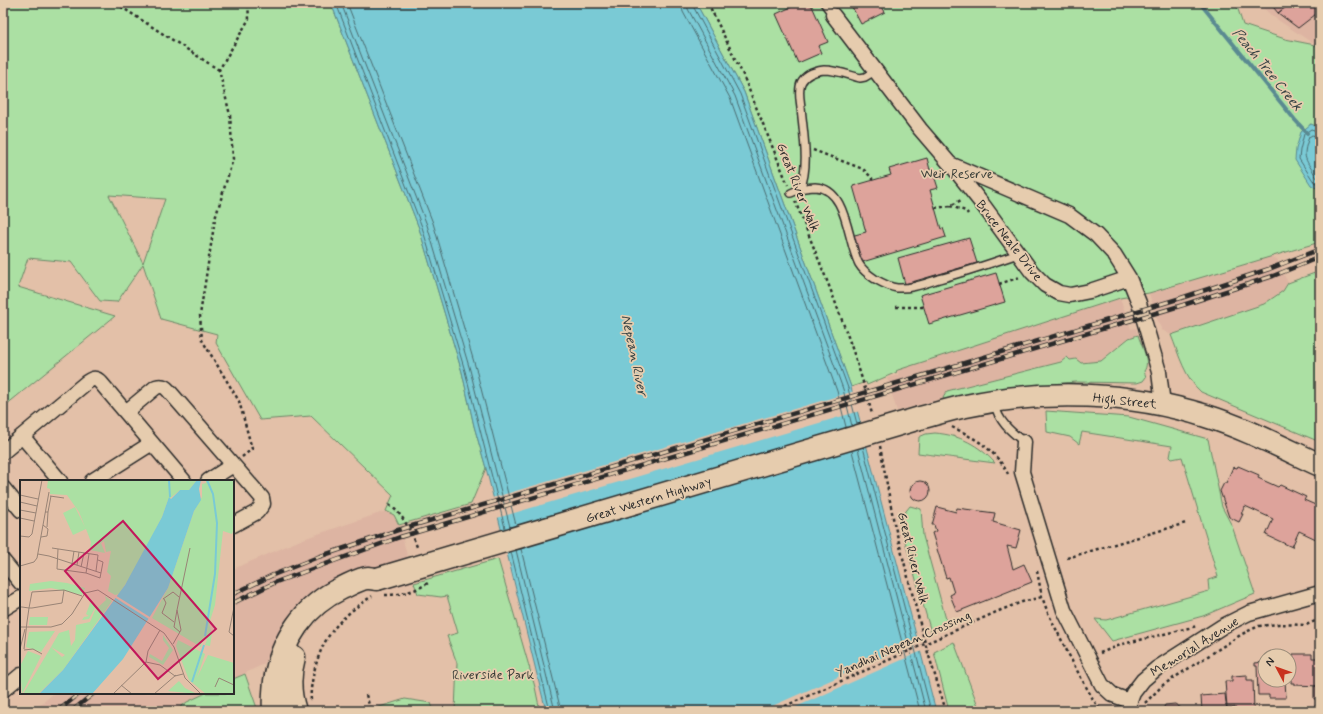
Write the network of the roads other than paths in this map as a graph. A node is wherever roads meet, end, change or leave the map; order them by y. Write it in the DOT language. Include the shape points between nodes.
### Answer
graph roads {
  1 [pos="824,3"];
  2 [pos="833,15"];
  3 [pos="875,71"];
  4 [pos="950,164"];
  5 [pos="800,189"];
  6 [pos="791,193"];
  7 [pos="1018,254"];
  8 [pos="1129,278"];
  9 [pos="994,401"];
  10 [pos="1163,404"];
  11 [pos="126,412"];
  12 [pos="920,418"];
  13 [pos="22,436"];
  14 [pos="1024,442"];
  15 [pos="152,443"];
  16 [pos="3,452"];
  17 [pos="233,465"];
  18 [pos="1320,465"];
  19 [pos="59,480"];
  20 [pos="94,480"];
  21 [pos="183,480"];
  22 [pos="210,480"];
  23 [pos="3,488"];
  24 [pos="20,509"];
  25 [pos="234,524"];
  26 [pos="3,561"];
  27 [pos="20,582"];
  28 [pos="377,586"];
  29 [pos="1320,593"];
  30 [pos="20,599"];
  31 [pos="3,609"];
  32 [pos="20,676"];
  33 [pos="3,690"];
  34 [pos="1130,706"];
  35 [pos="303,707"];
  36 [pos="274,711"];
  1 -- 2 [label="lane, Bruce Neale Drive"];
  2 -- 3 [label="street, Bruce Neale Drive"];
  3 -- 4 [label="street, Bruce Neale Drive"];
  3 -- 5 [label="lane" via="860,78 826,70 815,72 802,81 799,91 805,172"];
  4 -- 7 [label="street, Bruce Neale Drive"];
  4 -- 8 [label="street, Bruce Neale Drive" via="1069,214 1106,244"];
  5 -- 6 [label="lane"];
  5 -- 7 [label="lane" via="817,187 833,195 842,210 860,266 871,276 896,288 913,287"];
  7 -- 8 [label="street, Bruce Neale Drive" via="1045,285 1059,293 1090,291"];
  8 -- 10 [label="street, Bruce Neale Drive" via="1159,372"];
  9 -- 10 [label="highway, High Street" via="1071,395"];
  9 -- 12 [label="highway, High Street"];
  9 -- 14 [label="lane" via="998,417"];
  10 -- 18 [label="highway, High Street" via="1208,416 1239,428"];
  11 -- 13 [label="street" via="101,383 92,378"];
  11 -- 15 [label="street"];
  11 -- 17 [label="street" via="156,386 165,386"];
  12 -- 28 [label="highway, Great Western Highway, bridge"];
  13 -- 16 [label="street"];
  13 -- 19 [label="street"];
  14 -- 34 [label="street, Memorial Avenue" via="1022,472 1059,599 1102,686"];
  15 -- 20 [label="street"];
  15 -- 21 [label="street"];
  17 -- 22 [label="street"];
  17 -- 25 [label="street" via="262,498 263,504 257,512"];
  23 -- 24 [label="street"];
  26 -- 27 [label="street"];
  28 -- 35 [label="highway, Great Western Highway" via="331,603 306,630 296,651 290,686 291,696"];
  28 -- 36 [label="highway, Great Western Highway" via="367,578 334,592 315,605 297,626 280,657 274,692"];
  29 -- 34 [label="street, Memorial Avenue" via="1249,613 1223,626 1150,673 1138,686"];
  30 -- 31 [label="street"];
  32 -- 33 [label="street"];
}
